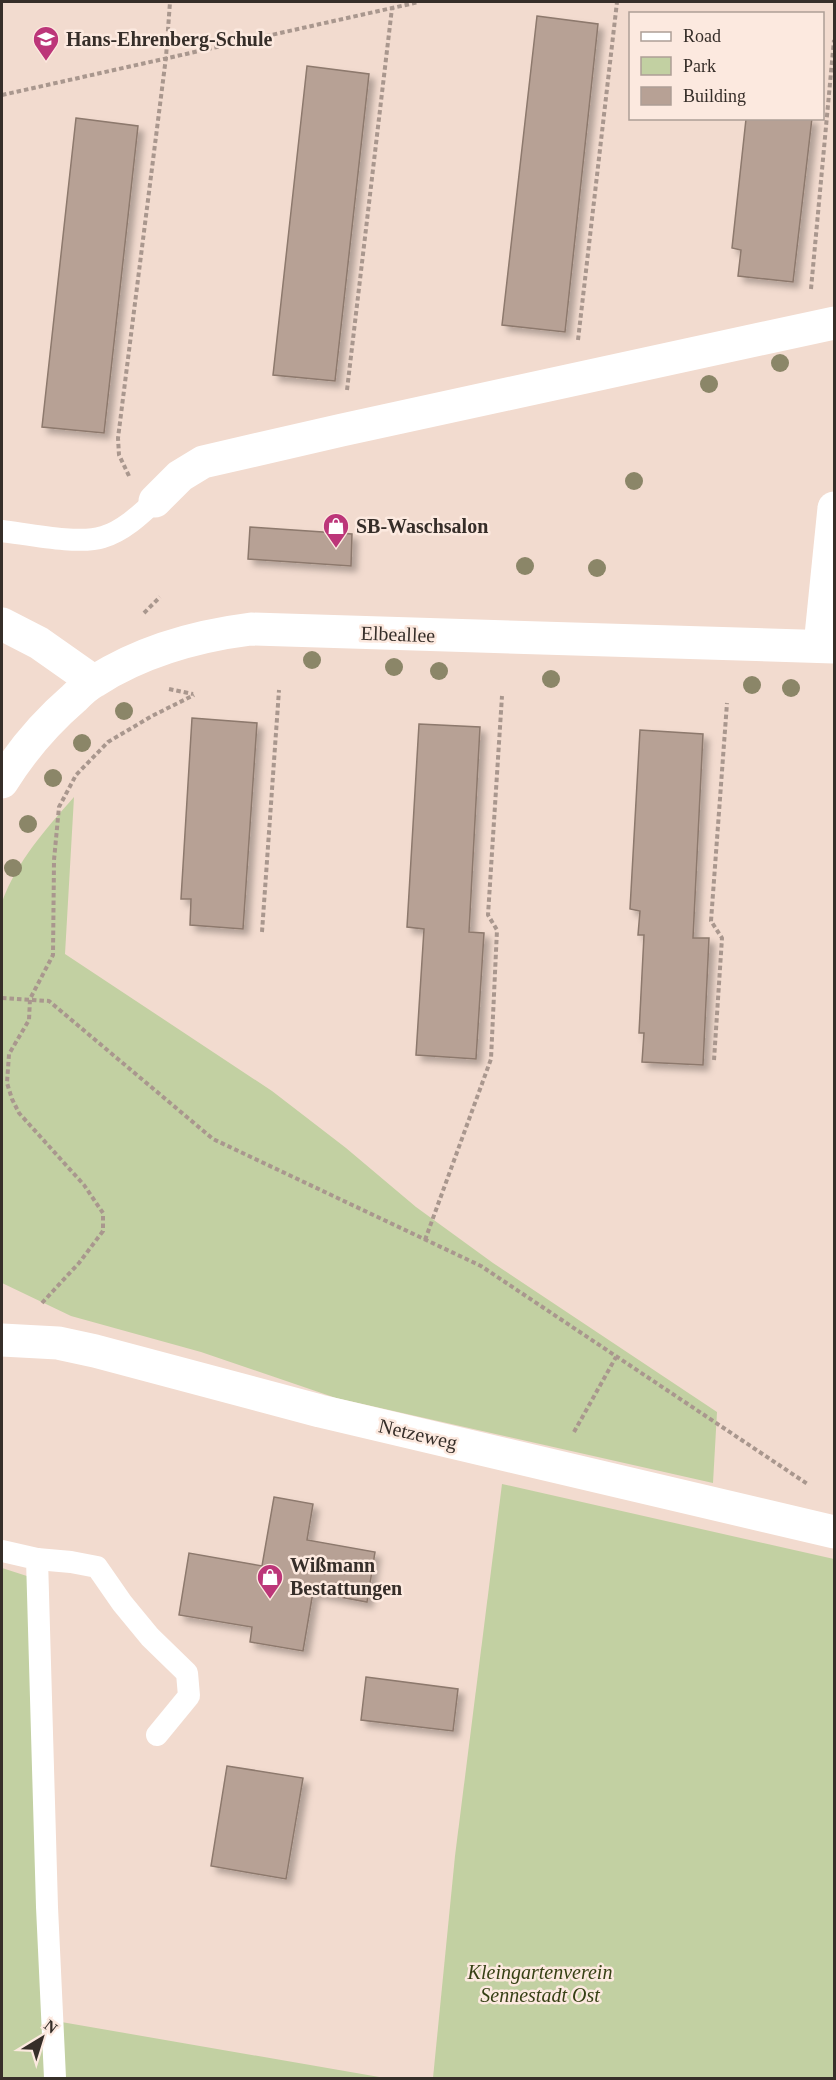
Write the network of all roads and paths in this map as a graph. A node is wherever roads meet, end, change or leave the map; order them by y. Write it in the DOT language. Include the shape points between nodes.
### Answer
graph roads {
  1 [pos="170,2"];
  2 [pos="418,2"];
  3 [pos="617,2"];
  4 [pos="392,8"];
  5 [pos="834,40"];
  6 [pos="166,57"];
  7 [pos="2,95"];
  8 [pos="821,326"];
  9 [pos="573,379"];
  10 [pos="342,430"];
  11 [pos="155,501"];
  12 [pos="834,508"];
  13 [pos="2,531"];
  14 [pos="2,624"];
  15 [pos="827,647"];
  16 [pos="93,681"];
  17 [pos="279,690"];
  18 [pos="194,695"];
  19 [pos="502,696"];
  20 [pos="727,703"];
  21 [pos="2,782"];
  22 [pos="262,932"];
  23 [pos="2,998"];
  24 [pos="30,999"];
  25 [pos="714,1060"];
  26 [pos="425,1240"];
  27 [pos="5,1340"];
  28 [pos="616,1357"];
  29 [pos="555,1467"];
  30 [pos="815,1489"];
  31 [pos="834,1532"];
  32 [pos="2,1551"];
  33 [pos="37,1559"];
  34 [pos="157,1735"];
  35 [pos="55,2079"];
  1 -- 6 [label="path"];
  2 -- 4 [label="path"];
  3 -- 9 [label="path"];
  4 -- 6 [label="path"];
  4 -- 10 [label="path"];
  5 -- 8 [label="path"];
  6 -- 7 [label="path"];
  6 -- 11 [label="path" via="118,438 119,456 130,478"];
  8 -- 9 [label="street"];
  9 -- 10 [label="street"];
  10 -- 11 [label="street" via="203,462 180,476"];
  11 -- 13 [label="lane" via="135,520 101,538 80,540"];
  12 -- 15 [label="street, Elbeallee"];
  14 -- 16 [label="street" via="39,643"];
  15 -- 16 [label="street, Elbeallee" via="251,629 176,644"];
  16 -- 21 [label="street, Elbeallee" via="54,715 18,756"];
  17 -- 22 [label="path"];
  18 -- 24 [label="path" via="108,742 76,776 59,807 53,955"];
  19 -- 26 [label="path" via="488,915 497,930 491,1059"];
  20 -- 25 [label="path" via="711,921 722,938"];
  23 -- 24 [label="path"];
  24 -- 26 [label="path" via="49,1001 213,1139"];
  24 -- 27 [label="path" via="28,1020 9,1054 7,1083 12,1099 19,1113 84,1185 103,1213 103,1231 79,1263"];
  26 -- 28 [label="path" via="481,1266"];
  27 -- 29 [label="street, Netzeweg" via="58,1343 95,1351 320,1411"];
  28 -- 29 [label="path"];
  28 -- 30 [label="path"];
  29 -- 31 [label="street, Netzeweg"];
  32 -- 33 [label="lane"];
  33 -- 34 [label="lane" via="97,1567 150,1638 187,1672 189,1696"];
  33 -- 35 [label="lane"];
}
